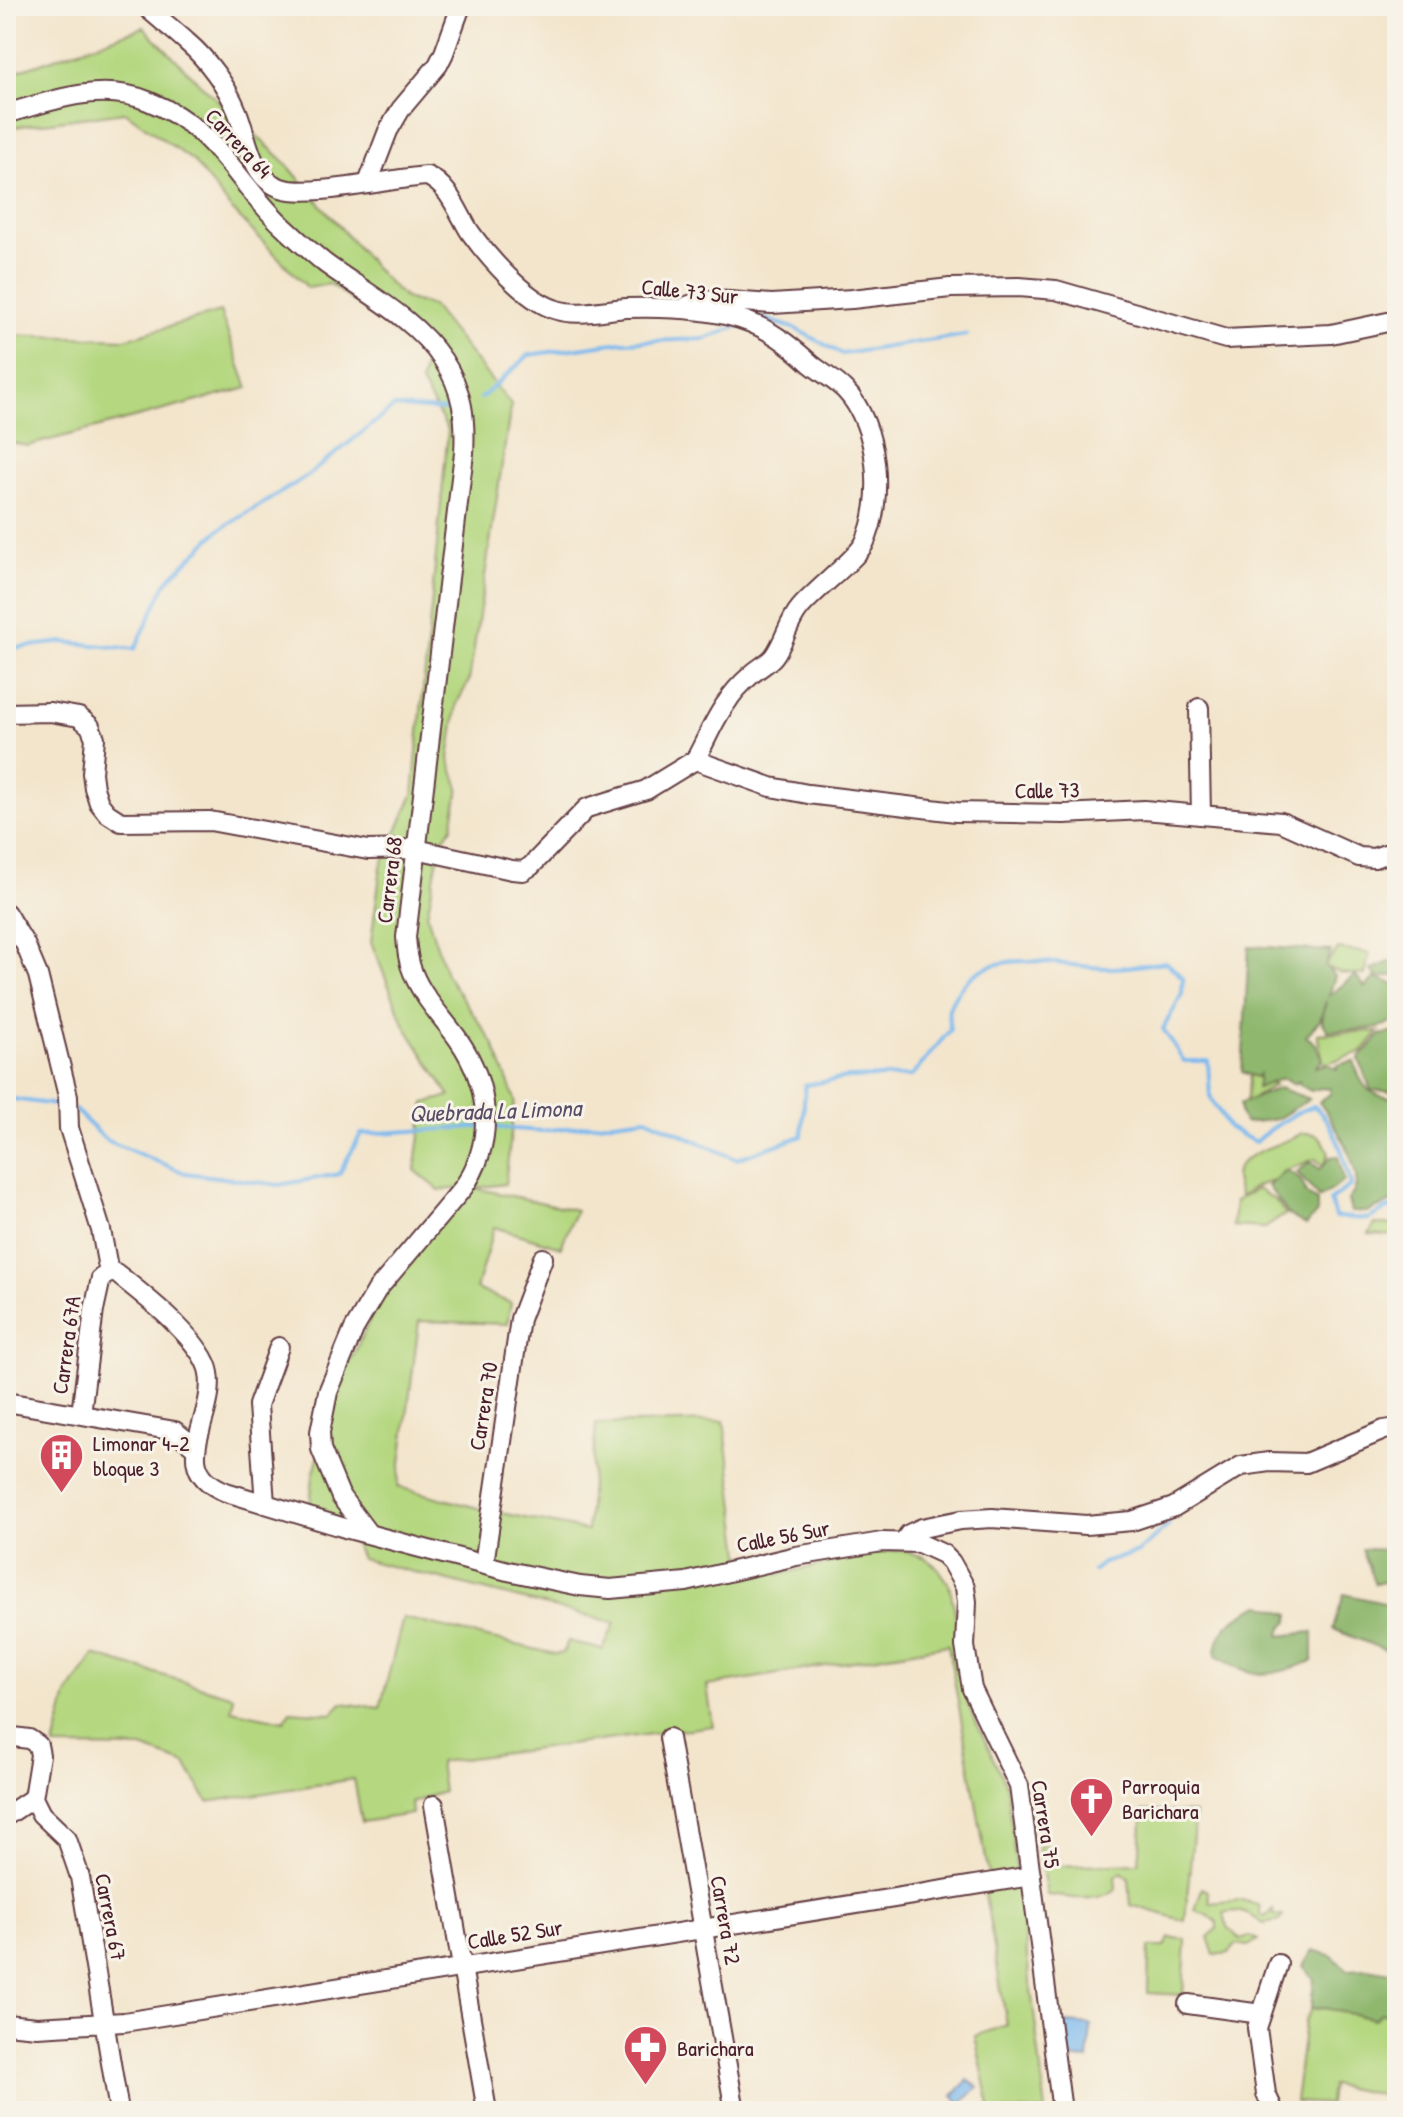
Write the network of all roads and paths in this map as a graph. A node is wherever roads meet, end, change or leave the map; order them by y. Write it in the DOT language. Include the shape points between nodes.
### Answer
graph roads {
  1 [pos="145,6"];
  2 [pos="461,6"];
  3 [pos="6,114"];
  4 [pos="368,183"];
  5 [pos="324,262"];
  6 [pos="677,310"];
  7 [pos="1397,320"];
  8 [pos="1199,708"];
  9 [pos="6,713"];
  10 [pos="695,760"];
  11 [pos="1201,815"];
  12 [pos="416,849"];
  13 [pos="1397,850"];
  14 [pos="6,913"];
  15 [pos="543,1258"];
  16 [pos="109,1273"];
  17 [pos="279,1347"];
  18 [pos="6,1402"];
  19 [pos="207,1406"];
  20 [pos="81,1414"];
  21 [pos="1397,1428"];
  22 [pos="175,1431"];
  23 [pos="196,1448"];
  24 [pos="265,1504"];
  25 [pos="368,1533"];
  26 [pos="904,1541"];
  27 [pos="484,1564"];
  28 [pos="6,1736"];
  29 [pos="669,1738"];
  30 [pos="33,1798"];
  31 [pos="434,1805"];
  32 [pos="6,1816"];
  33 [pos="1031,1876"];
  34 [pos="703,1928"];
  35 [pos="1278,1964"];
  36 [pos="462,1967"];
  37 [pos="1188,2004"];
  38 [pos="1261,2014"];
  39 [pos="6,2024"];
  40 [pos="106,2024"];
  41 [pos="119,2111"];
  42 [pos="487,2111"];
  43 [pos="735,2111"];
  44 [pos="1062,2111"];
  45 [pos="1274,2111"];
  1 -- 4 [label="street, Calle 73 Sur" via="188,42 224,86 268,182 283,189"];
  2 -- 4 [label="street" via="438,65 401,109"];
  3 -- 5 [label="street, Carrera 64" via="98,92 149,101 207,137 282,226"];
  4 -- 6 [label="street, Calle 73 Sur" via="434,179 498,266 556,310"];
  5 -- 12 [label="street, Carrera 68" via="425,337 444,362 464,409 464,453"];
  6 -- 7 [label="street" via="715,300 772,304 1019,287 1056,290 1226,339 1331,334"];
  6 -- 10 [label="street, Calle 73 Sur" via="723,314 793,346 856,404 872,445 876,475 874,520 862,548 797,611 774,657 726,703"];
  8 -- 11 [label="street"];
  9 -- 12 [label="street" via="50,712 79,717 90,726 97,795 107,813 121,822 210,821 368,850"];
  10 -- 11 [label="street, Calle 73" via="771,787 956,812 1144,810"];
  10 -- 12 [label="street" via="646,790 587,808 523,871"];
  11 -- 13 [label="street, Calle 73" via="1281,822 1359,857"];
  12 -- 25 [label="street, Carrera 68" via="406,927 408,959 420,988 460,1042 481,1088 486,1122 475,1171 377,1290 328,1392 321,1449 341,1497"];
  14 -- 16 [label="street" via="38,975 68,1096 69,1128"];
  15 -- 27 [label="street, Carrera 70" via="520,1319"];
  16 -- 19 [label="street" via="116,1273 161,1310 200,1353 209,1372"];
  16 -- 20 [label="street, Carrera 67A" via="101,1278 94,1310"];
  17 -- 24 [label="street" via="258,1405"];
  18 -- 20 [label="street"];
  19 -- 22 [label="street"];
  19 -- 23 [label="street"];
  20 -- 22 [label="street"];
  21 -- 26 [label="street, Calle 56 Sur" via="1306,1463 1241,1466 1174,1507 1132,1521 1086,1525 961,1520 922,1528"];
  22 -- 23 [label="street"];
  23 -- 24 [label="street, Calle 56 Sur" via="196,1469 211,1486"];
  24 -- 25 [label="street, Calle 56 Sur"];
  25 -- 27 [label="street, Calle 56 Sur"];
  26 -- 27 [label="street, Calle 56 Sur" via="796,1556 686,1582 610,1589"];
  26 -- 33 [label="street, Carrera 75" via="943,1554 965,1587 965,1646 972,1689 1019,1786"];
  28 -- 30 [label="street" via="38,1745"];
  29 -- 34 [label="street, Carrera 72"];
  30 -- 32 [label="street"];
  30 -- 40 [label="street, Carrera 67" via="41,1814 67,1839 80,1877"];
  31 -- 36 [label="street"];
  33 -- 34 [label="street, Calle 52 Sur"];
  33 -- 44 [label="street, Carrera 75"];
  34 -- 36 [label="street, Calle 52 Sur"];
  34 -- 43 [label="street, Carrera 72"];
  35 -- 38 [label="street"];
  36 -- 40 [label="street, Calle 52 Sur"];
  36 -- 42 [label="street"];
  37 -- 38 [label="street"];
  38 -- 45 [label="street" via="1257,2028 1266,2094"];
  39 -- 40 [label="street, Calle 52 Sur"];
  40 -- 41 [label="street, Carrera 67"];
}
